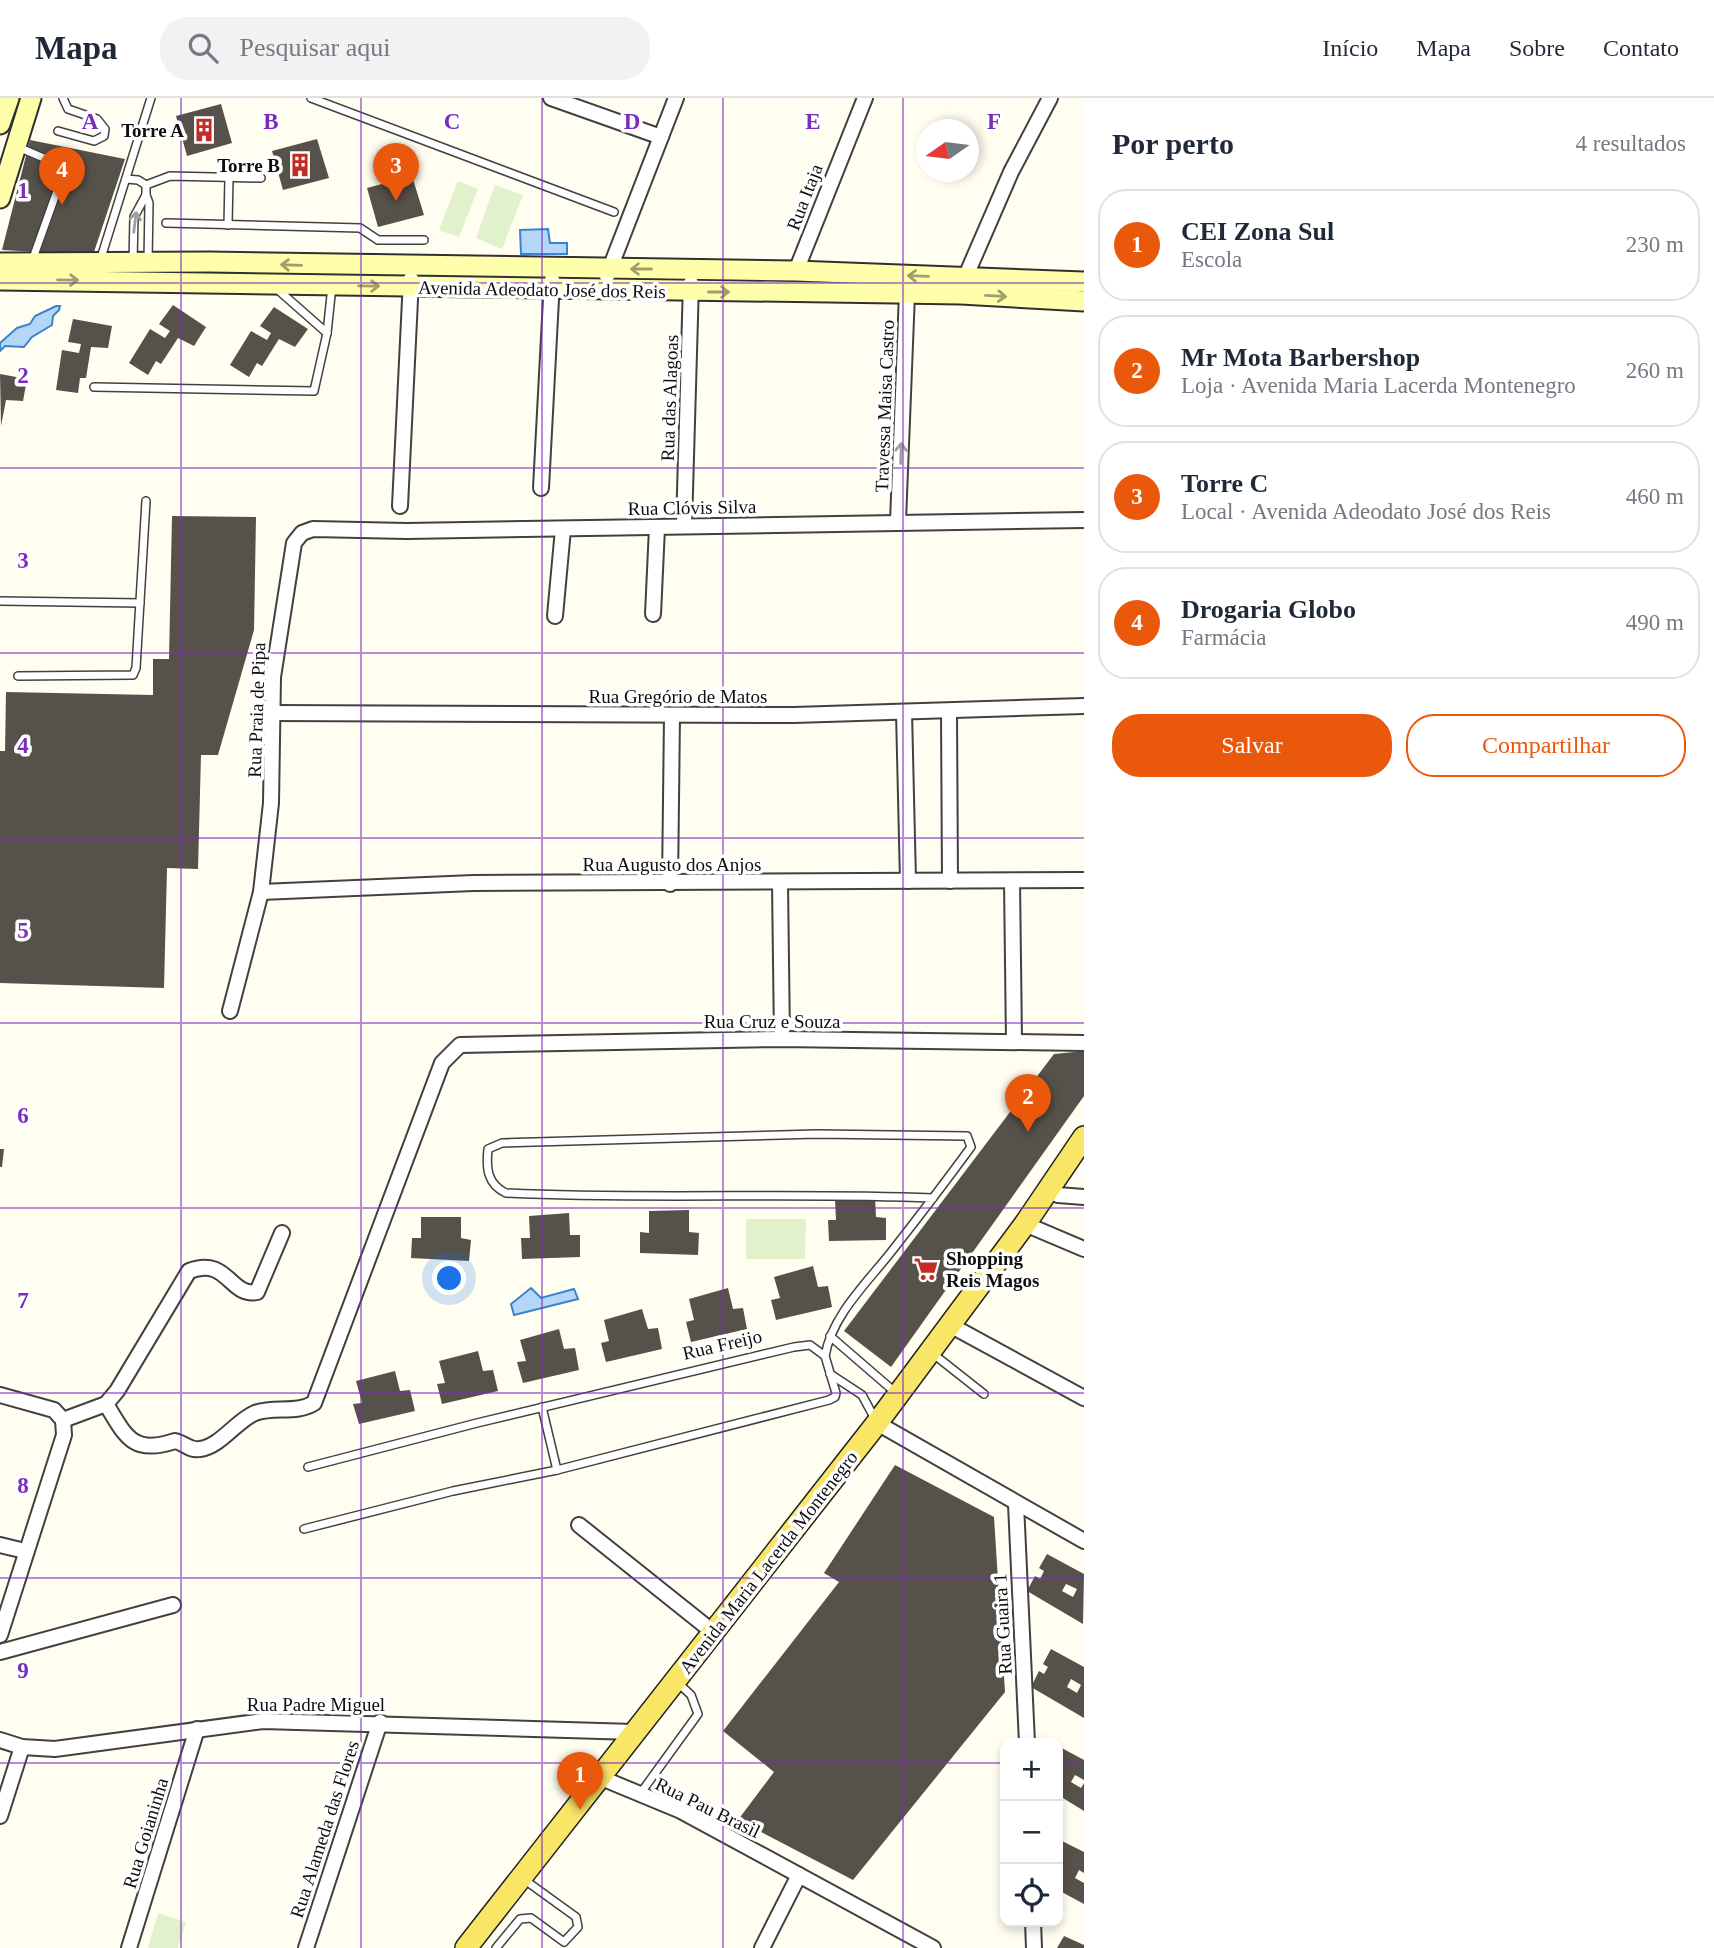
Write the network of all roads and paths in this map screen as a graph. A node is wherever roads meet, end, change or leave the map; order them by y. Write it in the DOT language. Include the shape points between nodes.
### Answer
graph roads {
  1 [pos="9,98"];
  2 [pos="31,98"];
  3 [pos="63,98"];
  4 [pos="151,98"];
  5 [pos="311,98"];
  6 [pos="551,98"];
  7 [pos="676,98"];
  8 [pos="865,98"];
  9 [pos="1050,98"];
  10 [pos="0,123"];
  11 [pos="58,131"];
  12 [pos="18,137"];
  13 [pos="661,137"];
  14 [pos="229,178"];
  15 [pos="261,178"];
  16 [pos="125,179"];
  17 [pos="146,185"];
  18 [pos="146,195"];
  19 [pos="0,198"];
  20 [pos="614,212"];
  21 [pos="166,223"];
  22 [pos="228,225"];
  23 [pos="424,240"];
  24 [pos="32,262"];
  25 [pos="99,262"];
  26 [pos="141,262"];
  27 [pos="0,263"];
  28 [pos="237,263"];
  29 [pos="553,269"];
  30 [pos="608,269"];
  31 [pos="692,270"];
  32 [pos="796,271"];
  33 [pos="411,277"];
  34 [pos="0,279"];
  35 [pos="1084,282"];
  36 [pos="237,283"];
  37 [pos="271,284"];
  38 [pos="332,285"];
  39 [pos="962,286"];
  40 [pos="551,290"];
  41 [pos="605,290"];
  42 [pos="691,292"];
  43 [pos="907,293"];
  44 [pos="1084,301"];
  45 [pos="327,333"];
  46 [pos="94,387"];
  47 [pos="541,488"];
  48 [pos="146,501"];
  49 [pos="400,506"];
  50 [pos="1084,520"];
  51 [pos="898,521"];
  52 [pos="684,526"];
  53 [pos="657,527"];
  54 [pos="563,529"];
  55 [pos="302,533"];
  56 [pos="0,601"];
  57 [pos="140,603"];
  58 [pos="653,614"];
  59 [pos="555,616"];
  60 [pos="18,676"];
  61 [pos="1084,706"];
  62 [pos="904,712"];
  63 [pos="949,712"];
  64 [pos="271,713"];
  65 [pos="672,716"];
  66 [pos="1084,880"];
  67 [pos="908,881"];
  68 [pos="950,881"];
  69 [pos="1012,881"];
  70 [pos="780,883"];
  71 [pos="670,884"];
  72 [pos="261,892"];
  73 [pos="230,1011"];
  74 [pos="782,1039"];
  75 [pos="1014,1042"];
  76 [pos="1084,1043"];
  77 [pos="1084,1137"];
  78 [pos="1084,1162"];
  79 [pos="1062,1171"];
  80 [pos="1048,1191"];
  81 [pos="1084,1197"];
  82 [pos="933,1198"];
  83 [pos="1025,1224"];
  84 [pos="282,1233"];
  85 [pos="1084,1249"];
  86 [pos="950,1325"];
  87 [pos="830,1336"];
  88 [pos="930,1352"];
  89 [pos="825,1356"];
  90 [pos="830,1374"];
  91 [pos="898,1394"];
  92 [pos="984,1394"];
  93 [pos="0,1395"];
  94 [pos="1084,1398"];
  95 [pos="106,1404"];
  96 [pos="542,1407"];
  97 [pos="63,1420"];
  98 [pos="877,1423"];
  99 [pos="308,1467"];
  100 [pos="557,1470"];
  101 [pos="1016,1504"];
  102 [pos="579,1525"];
  103 [pos="304,1529"];
  104 [pos="1084,1541"];
  105 [pos="0,1545"];
  106 [pos="25,1551"];
  107 [pos="173,1605"];
  108 [pos="713,1632"];
  109 [pos="0,1635"];
  110 [pos="0,1652"];
  111 [pos="675,1680"];
  112 [pos="380,1722"];
  113 [pos="197,1729"];
  114 [pos="634,1732"];
  115 [pos="1027,1738"];
  116 [pos="0,1740"];
  117 [pos="22,1747"];
  118 [pos="598,1777"];
  119 [pos="639,1794"];
  120 [pos="0,1816"];
  121 [pos="799,1875"];
  122 [pos="521,1877"];
  123 [pos="1033,1927"];
  124 [pos="130,1948"];
  125 [pos="306,1948"];
  126 [pos="466,1948"];
  127 [pos="496,1948"];
  128 [pos="762,1948"];
  129 [pos="933,1948"];
  130 [pos="1034,1948"];
  1 -- 10 [label="main road"];
  2 -- 12 [label="main road"];
  3 -- 11 [label="lane" via="68,109 97,119 105,129 104,136 94,141"];
  4 -- 16 [label="lane"];
  5 -- 20 [label="lane"];
  6 -- 13 [label="street"];
  7 -- 13 [label="street"];
  8 -- 32 [label="street, Rua Itaja"];
  9 -- 39 [label="street" via="1011,172"];
  10 -- 12 [label="main road"];
  12 -- 19 [label="main road"];
  12 -- 24 [label="lane" via="53,162 62,177"];
  13 -- 30 [label="street"];
  14 -- 15 [label="lane"];
  14 -- 17 [label="lane" via="170,176"];
  14 -- 22 [label="lane"];
  16 -- 17 [label="lane"];
  16 -- 25 [label="lane"];
  17 -- 18 [label="lane"];
  18 -- 26 [label="lane" via="149,203"];
  26 -- 18 [label="lane, one-way" via="134,217"];
  21 -- 22 [label="lane"];
  22 -- 23 [label="lane" via="360,228 378,240"];
  24 -- 25 [label="main road, Avenida Adeodato José dos Reis"];
  24 -- 27 [label="main road, Avenida Adeodato José dos Reis"];
  25 -- 26 [label="main road, Avenida Adeodato José dos Reis"];
  26 -- 28 [label="main road, Avenida Adeodato José dos Reis"];
  33 -- 28 [label="main road, Avenida Adeodato José dos Reis, one-way"];
  28 -- 36 [label="main road"];
  29 -- 30 [label="main road, Avenida Adeodato José dos Reis"];
  29 -- 33 [label="main road, Avenida Adeodato José dos Reis"];
  29 -- 40 [label="street"];
  31 -- 30 [label="main road, Avenida Adeodato José dos Reis, one-way"];
  30 -- 41 [label="street"];
  31 -- 32 [label="main road, Avenida Adeodato José dos Reis"];
  31 -- 42 [label="street, Rua das Alagoas"];
  39 -- 32 [label="main road, Avenida Adeodato José dos Reis, one-way"];
  38 -- 33 [label="main road, Avenida Adeodato José dos Reis, one-way"];
  33 -- 40 [label="main road, Avenida Adeodato José dos Reis"];
  33 -- 49 [label="street"];
  34 -- 36 [label="main road, Avenida Adeodato José dos Reis, one-way"];
  35 -- 39 [label="main road, Avenida Adeodato José dos Reis"];
  36 -- 37 [label="main road, Avenida Adeodato José dos Reis"];
  37 -- 38 [label="main road, Avenida Adeodato José dos Reis"];
  37 -- 45 [label="lane"];
  38 -- 45 [label="lane"];
  39 -- 43 [label="main road, Avenida Adeodato José dos Reis"];
  39 -- 44 [label="main road, Avenida Adeodato José dos Reis, one-way"];
  40 -- 41 [label="main road, Avenida Adeodato José dos Reis"];
  40 -- 47 [label="street"];
  41 -- 42 [label="main road, Avenida Adeodato José dos Reis"];
  42 -- 43 [label="main road, Avenida Adeodato José dos Reis, one-way"];
  42 -- 52 [label="street, Rua das Alagoas"];
  51 -- 43 [label="street, Travessa Maisa Castro, one-way"];
  45 -- 46 [label="lane" via="317,387 309,393"];
  48 -- 57 [label="lane"];
  50 -- 51 [label="street, Rua Clóvis Silva"];
  51 -- 52 [label="street, Rua Clóvis Silva"];
  52 -- 53 [label="street, Rua Clóvis Silva"];
  53 -- 54 [label="street, Rua Clóvis Silva"];
  53 -- 58 [label="street"];
  54 -- 55 [label="street, Rua Clóvis Silva" via="313,529"];
  54 -- 59 [label="street"];
  55 -- 64 [label="street, Rua Praia de Pipa" via="294,543 285,587"];
  56 -- 57 [label="lane"];
  57 -- 60 [label="lane" via="133,675"];
  61 -- 63 [label="street, Rua Gregório de Matos"];
  62 -- 63 [label="street, Rua Gregório de Matos"];
  62 -- 65 [label="street, Rua Gregório de Matos"];
  62 -- 67 [label="street"];
  63 -- 68 [label="street"];
  64 -- 65 [label="street, Rua Gregório de Matos"];
  64 -- 72 [label="street, Rua Praia de Pipa" via="271,803"];
  65 -- 71 [label="street"];
  66 -- 69 [label="street, Rua Augusto dos Anjos"];
  67 -- 68 [label="street, Rua Augusto dos Anjos"];
  67 -- 70 [label="street, Rua Augusto dos Anjos"];
  68 -- 69 [label="street, Rua Augusto dos Anjos"];
  69 -- 75 [label="street"];
  70 -- 71 [label="street, Rua Augusto dos Anjos"];
  70 -- 74 [label="street"];
  71 -- 72 [label="street, Rua Augusto dos Anjos" via="473,883"];
  72 -- 73 [label="street, Rua Praia de Pipa"];
  74 -- 75 [label="street, Rua Cruz e Souza"];
  74 -- 95 [label="street, Rua Cruz e Souza" via="460,1045 442,1063 314,1403 255,1413 212,1444 194,1450 175,1441 156,1448 140,1445 124,1434"];
  75 -- 76 [label="street, Rua Cruz e Souza"];
  77 -- 79 [label="main road, Avenida Maria Lacerda Montenegro"];
  78 -- 79 [label="main road"];
  79 -- 80 [label="main road, Avenida Maria Lacerda Montenegro"];
  80 -- 81 [label="street"];
  80 -- 83 [label="main road, Avenida Maria Lacerda Montenegro"];
  82 -- 82 [label="lane" via="971,1147 967,1136 817,1134 502,1143 488,1149 489,1177 495,1188 506,1193"];
  82 -- 87 [label="lane"];
  83 -- 85 [label="street"];
  83 -- 86 [label="main road, Avenida Maria Lacerda Montenegro"];
  84 -- 95 [label="street" via="257,1292 242,1290 214,1268 189,1271"];
  86 -- 88 [label="main road, Avenida Maria Lacerda Montenegro"];
  86 -- 94 [label="street"];
  87 -- 89 [label="lane"];
  87 -- 91 [label="lane"];
  88 -- 91 [label="main road, Avenida Maria Lacerda Montenegro"];
  88 -- 92 [label="lane"];
  89 -- 90 [label="lane"];
  89 -- 96 [label="lane, Rua Freijo" via="810,1345 794,1347"];
  90 -- 98 [label="lane" via="863,1395"];
  90 -- 100 [label="lane" via="835,1397 829,1400"];
  91 -- 98 [label="main road, Avenida Maria Lacerda Montenegro"];
  93 -- 97 [label="street" via="54,1410"];
  95 -- 97 [label="street"];
  96 -- 99 [label="lane, Rua Freijo"];
  96 -- 100 [label="lane"];
  97 -- 106 [label="street" via="64,1435"];
  98 -- 101 [label="street"];
  98 -- 108 [label="main road, Avenida Maria Lacerda Montenegro"];
  100 -- 103 [label="lane"];
  101 -- 104 [label="street"];
  101 -- 115 [label="street, Rua Guaira 1"];
  102 -- 108 [label="street"];
  105 -- 106 [label="street"];
  106 -- 109 [label="street"];
  107 -- 110 [label="street"];
  108 -- 111 [label="main road, Avenida Maria Lacerda Montenegro"];
  111 -- 114 [label="main road, Avenida Maria Lacerda Montenegro"];
  111 -- 119 [label="lane" via="691,1695 698,1714"];
  112 -- 113 [label="street, Rua Padre Miguel" via="263,1721"];
  112 -- 114 [label="street, Rua Padre Miguel"];
  112 -- 125 [label="street, Rua Alameda das Flores"];
  113 -- 117 [label="street, Rua Padre Miguel" via="55,1749"];
  113 -- 124 [label="street, Rua Goianinha"];
  114 -- 118 [label="main road, Avenida Maria Lacerda Montenegro"];
  116 -- 117 [label="street, Rua Padre Miguel"];
  117 -- 120 [label="street"];
  118 -- 119 [label="street, Rua Pau Brasil"];
  118 -- 122 [label="main road, Avenida Maria Lacerda Montenegro"];
  119 -- 121 [label="street, Rua Pau Brasil" via="681,1811"];
  121 -- 128 [label="street"];
  121 -- 129 [label="street, Rua Pau Brasil"];
  122 -- 126 [label="main road, Avenida Maria Lacerda Montenegro"];
  122 -- 127 [label="lane" via="576,1917 578,1927 564,1942 531,1918 520,1919"];
  123 -- 130 [label="street"];
}
